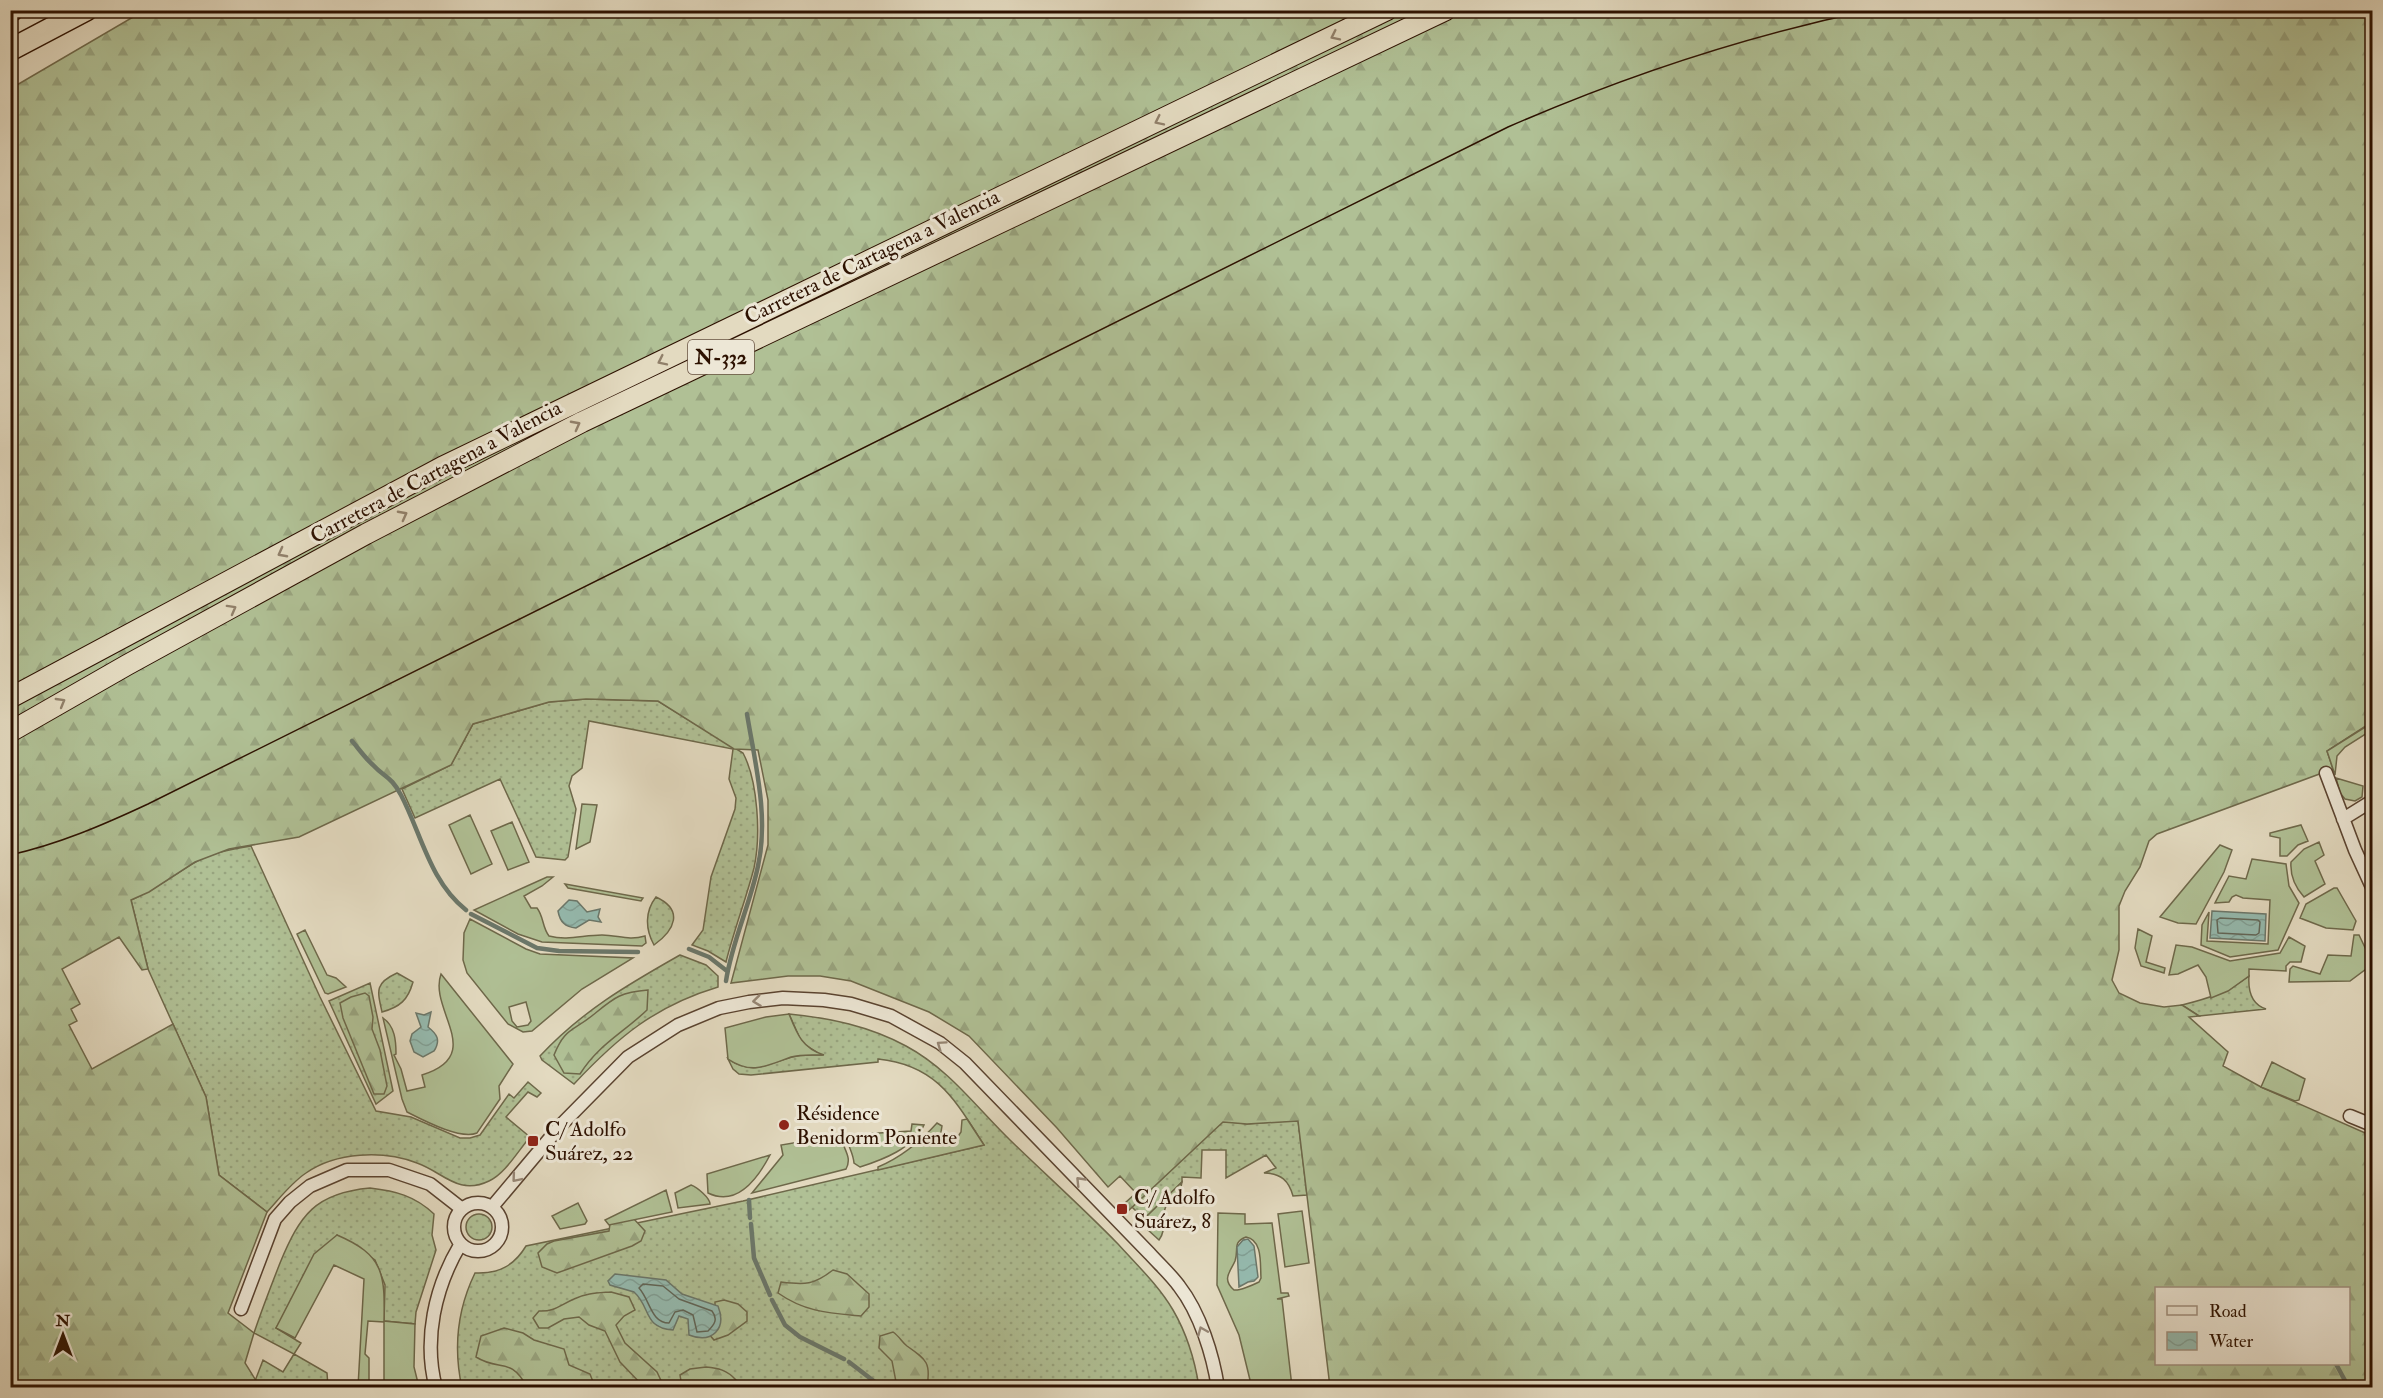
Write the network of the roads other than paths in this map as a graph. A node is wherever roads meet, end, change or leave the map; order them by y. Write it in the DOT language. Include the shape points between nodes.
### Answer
graph roads {
  1 [pos="86,10"];
  2 [pos="1387,10"];
  3 [pos="1446,10"];
  4 [pos="10,50"];
  5 [pos="10,698"];
  6 [pos="10,732"];
  7 [pos="2326,773"];
  8 [pos="2373,801"];
  9 [pos="2343,819"];
  10 [pos="2373,887"];
  11 [pos="2350,1116"];
  12 [pos="2373,1125"];
  13 [pos="492,1207"];
  14 [pos="462,1209"];
  15 [pos="460,1245"];
  16 [pos="241,1309"];
  17 [pos="436,1388"];
  18 [pos="1218,1388"];
  1 -- 4 [label="highway"];
  2 -- 5 [label="highway, Carretera de Cartagena a Valencia / N-332, one-way" via="442,467"];
  6 -- 3 [label="highway, Carretera de Cartagena a Valencia / N-332, one-way" via="366,534 582,422"];
  7 -- 9 [label="street"];
  8 -- 9 [label="street"];
  9 -- 10 [label="street"];
  11 -- 12 [label="street"];
  13 -- 14 [label="street" via="477,1203"];
  13 -- 15 [label="street" via="503,1228 497,1243 483,1252"];
  18 -- 13 [label="street, one-way" via="1209,1349 1186,1297 1143,1246 940,1042 891,1016 851,1004 783,998 749,1002 719,1008 678,1025 628,1057 561,1125"];
  14 -- 15 [label="street" via="453,1231"];
  14 -- 16 [label="street" via="430,1184 389,1170 347,1170 310,1186 275,1219"];
  15 -- 17 [label="street" via="432,1323"];
}
